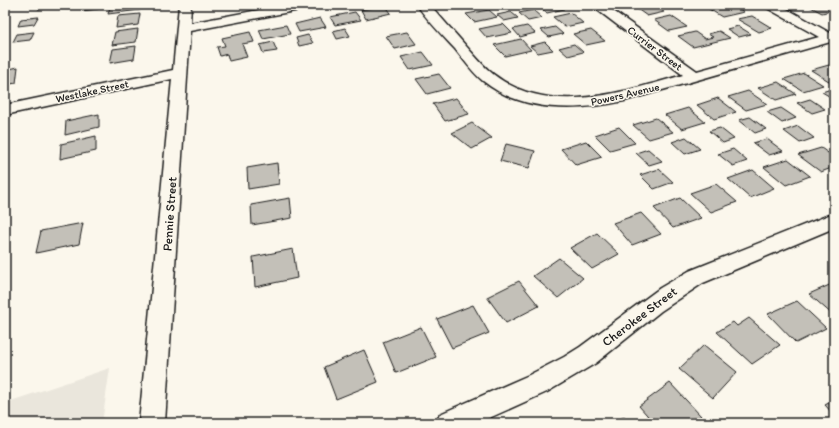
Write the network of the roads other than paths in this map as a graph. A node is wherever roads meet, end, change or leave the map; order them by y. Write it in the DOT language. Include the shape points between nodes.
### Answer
graph roads {
  1 [pos="185,5"];
  2 [pos="305,5"];
  3 [pos="423,5"];
  4 [pos="597,5"];
  5 [pos="772,5"];
  6 [pos="183,28"];
  7 [pos="832,37"];
  8 [pos="180,73"];
  9 [pos="694,76"];
  10 [pos="5,110"];
  11 [pos="834,220"];
  12 [pos="152,423"];
  13 [pos="449,423"];
  1 -- 6 [label="street, Pennie Street"];
  2 -- 6 [label="street"];
  3 -- 9 [label="street, Powers Avenue" via="488,77 508,89 535,99 570,104 601,102"];
  4 -- 9 [label="street, Currier Street"];
  5 -- 7 [label="street"];
  6 -- 8 [label="street, Pennie Street"];
  7 -- 9 [label="street, Powers Avenue"];
  8 -- 10 [label="street, Westlake Street"];
  8 -- 12 [label="street, Pennie Street"];
  11 -- 13 [label="street, Cherokee Street" via="674,288 587,355 555,374"];
}
